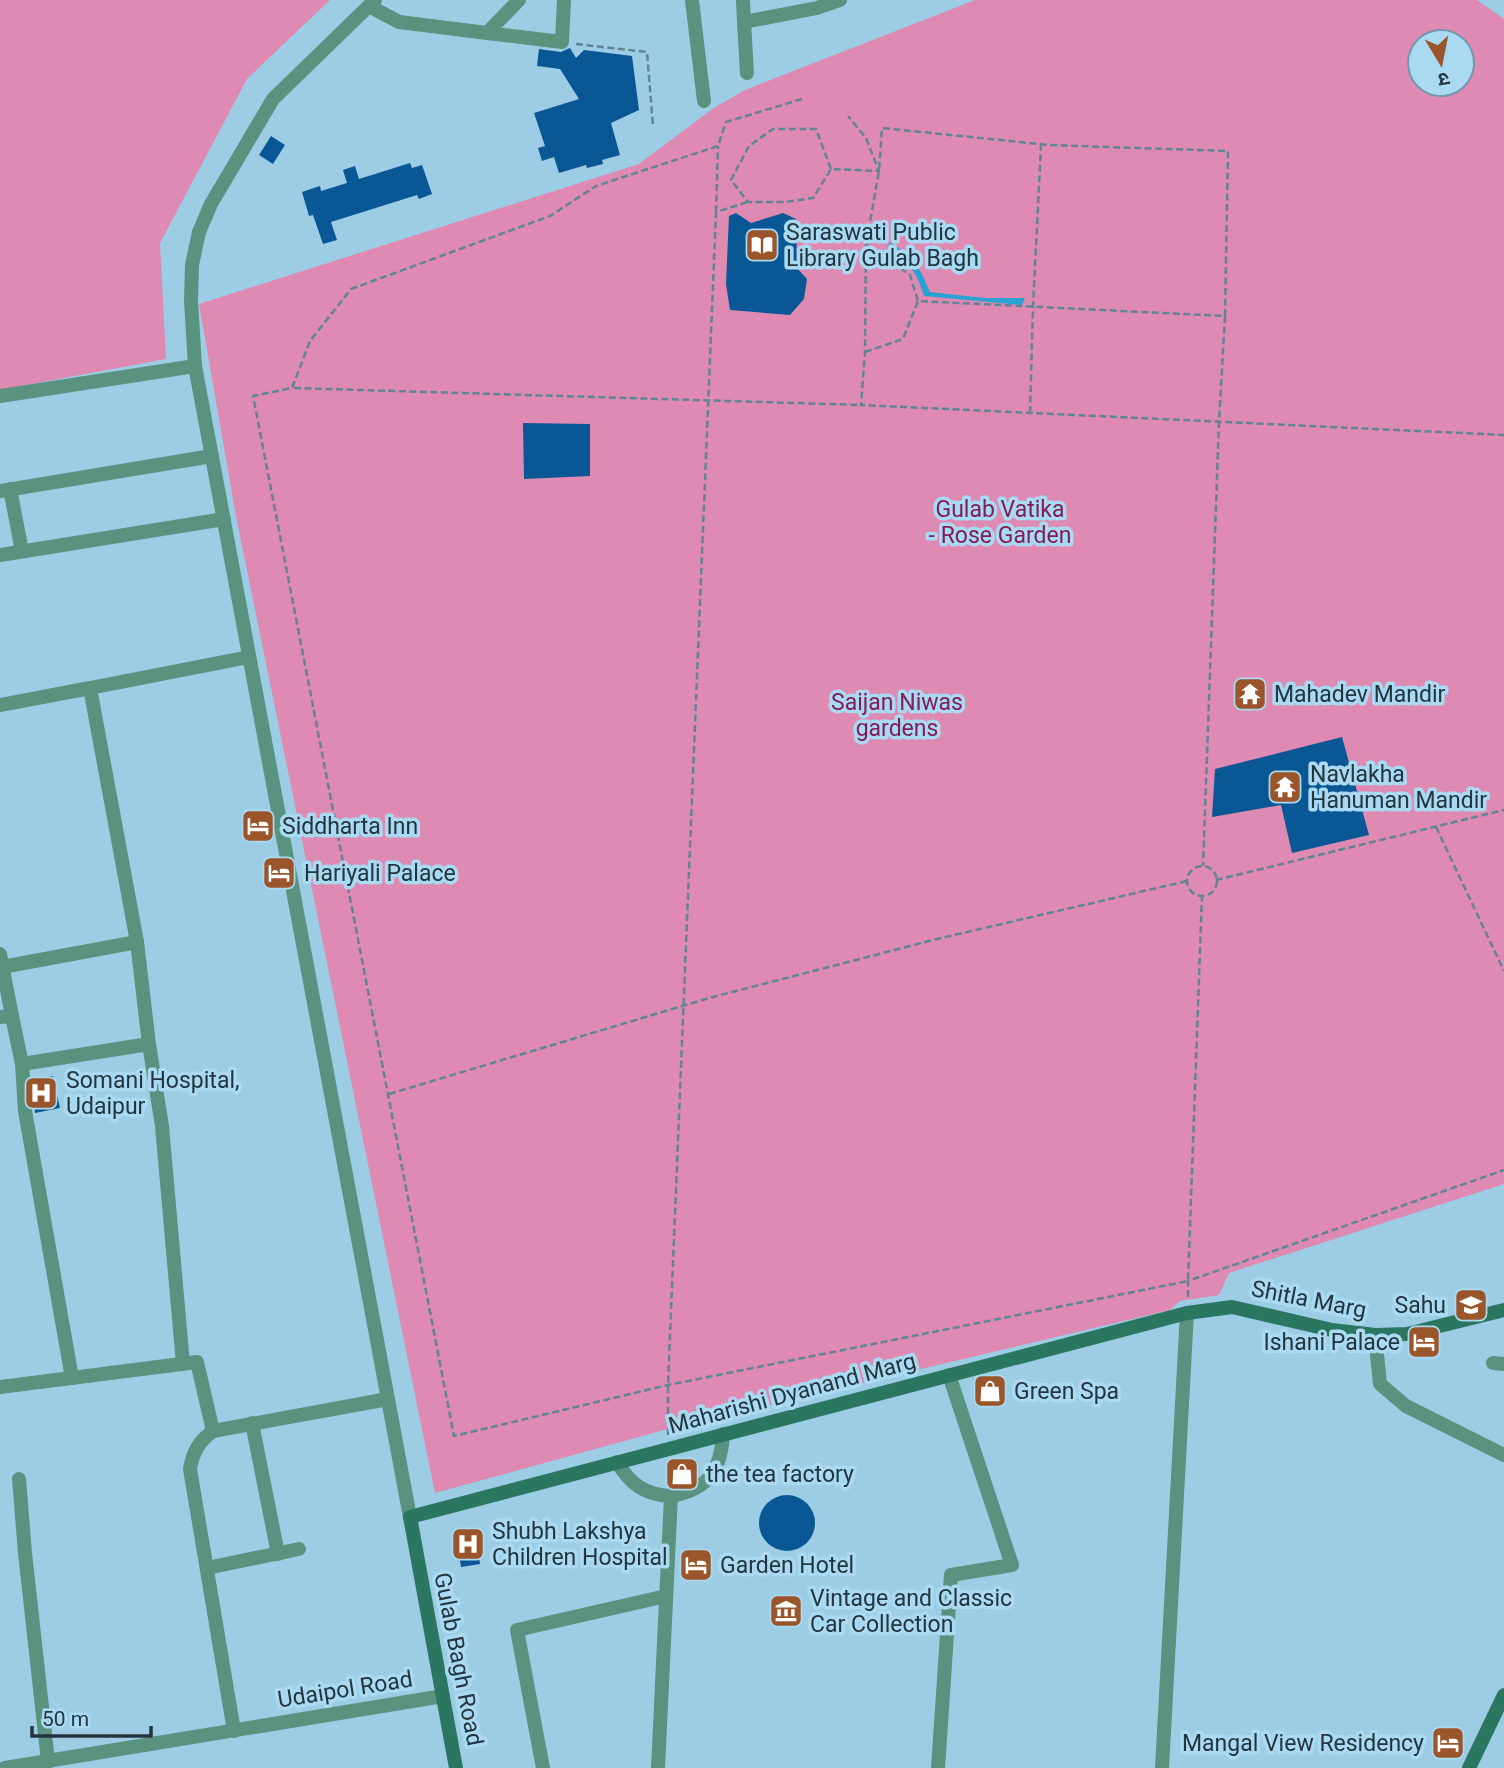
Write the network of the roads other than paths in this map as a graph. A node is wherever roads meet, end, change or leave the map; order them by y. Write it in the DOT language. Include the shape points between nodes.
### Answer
graph roads {
  1 [pos="519,0"];
  2 [pos="565,0"];
  3 [pos="692,0"];
  4 [pos="743,0"];
  5 [pos="840,0"];
  6 [pos="372,3"];
  7 [pos="816,4"];
  8 [pos="744,22"];
  9 [pos="486,33"];
  10 [pos="747,73"];
  11 [pos="705,101"];
  12 [pos="195,366"];
  13 [pos="0,396"];
  14 [pos="212,456"];
  15 [pos="5,490"];
  16 [pos="224,519"];
  17 [pos="22,551"];
  18 [pos="0,555"];
  19 [pos="249,657"];
  20 [pos="90,688"];
  21 [pos="0,705"];
  22 [pos="137,942"];
  23 [pos="1,960"];
  24 [pos="6,1017"];
  25 [pos="149,1044"];
  26 [pos="22,1064"];
  27 [pos="1504,1310"];
  28 [pos="1187,1313"];
  29 [pos="1376,1335"];
  30 [pos="183,1364"];
  31 [pos="949,1376"];
  32 [pos="72,1378"];
  33 [pos="0,1387"];
  34 [pos="388,1399"];
  35 [pos="252,1423"];
  36 [pos="213,1431"];
  37 [pos="723,1434"];
  38 [pos="1504,1455"];
  39 [pos="617,1462"];
  40 [pos="19,1479"];
  41 [pos="671,1496"];
  42 [pos="410,1517"];
  43 [pos="299,1549"];
  44 [pos="278,1554"];
  45 [pos="207,1569"];
  46 [pos="666,1596"];
  47 [pos="1504,1695"];
  48 [pos="443,1696"];
  49 [pos="234,1731"];
  50 [pos="46,1764"];
  51 [pos="5,1768"];
  52 [pos="456,1768"];
  53 [pos="543,1768"];
  54 [pos="658,1768"];
  55 [pos="938,1768"];
  56 [pos="1162,1768"];
  57 [pos="1469,1768"];
  1 -- 9 [label="street"];
  2 -- 9 [label="street" via="562,42"];
  3 -- 11 [label="street"];
  4 -- 8 [label="street"];
  5 -- 7 [label="street"];
  6 -- 9 [label="street" via="385,17 399,22"];
  6 -- 12 [label="street" via="273,99 211,204 192,265"];
  7 -- 8 [label="street"];
  8 -- 10 [label="street"];
  12 -- 13 [label="street"];
  12 -- 14 [label="street"];
  14 -- 15 [label="street"];
  14 -- 16 [label="street"];
  15 -- 17 [label="street"];
  16 -- 17 [label="street"];
  16 -- 19 [label="street"];
  17 -- 18 [label="street"];
  19 -- 20 [label="street"];
  19 -- 34 [label="street"];
  20 -- 21 [label="street"];
  20 -- 22 [label="street"];
  22 -- 23 [label="street"];
  22 -- 25 [label="street"];
  23 -- 24 [label="street"];
  24 -- 26 [label="street"];
  25 -- 26 [label="street"];
  25 -- 30 [label="street" via="162,1126"];
  26 -- 32 [label="street" via="25,1111"];
  27 -- 29 [label="main road, Shitla Marg" via="1407,1334"];
  28 -- 29 [label="main road, Shitla Marg" via="1232,1307"];
  28 -- 31 [label="main road, Maharishi Dyanand Marg"];
  28 -- 56 [label="street"];
  29 -- 38 [label="street" via="1380,1384 1406,1406"];
  30 -- 32 [label="street"];
  30 -- 36 [label="street" via="197,1362"];
  31 -- 37 [label="main road, Maharishi Dyanand Marg"];
  31 -- 55 [label="street" via="1012,1565 951,1575"];
  32 -- 33 [label="street"];
  34 -- 35 [label="street"];
  34 -- 42 [label="street"];
  35 -- 36 [label="street"];
  35 -- 44 [label="street"];
  36 -- 45 [label="street" via="202,1439 190,1469"];
  37 -- 39 [label="main road, Maharishi Dyanand Marg"];
  37 -- 41 [label="street" via="722,1453 709,1479 689,1492"];
  39 -- 41 [label="street" via="625,1476 642,1489"];
  39 -- 42 [label="main road, Maharishi Dyanand Marg"];
  40 -- 50 [label="street"];
  41 -- 46 [label="street"];
  42 -- 48 [label="main road, Gulab Bagh Road"];
  43 -- 44 [label="street"];
  44 -- 45 [label="street"];
  45 -- 49 [label="street"];
  46 -- 53 [label="street" via="517,1630"];
  46 -- 54 [label="street"];
  47 -- 57 [label="main road"];
  48 -- 49 [label="street, Udaipol Road"];
  48 -- 52 [label="main road, Gulab Bagh Road"];
  49 -- 50 [label="street, Udaipol Road"];
  50 -- 51 [label="street, Udaipol Road"];
}
